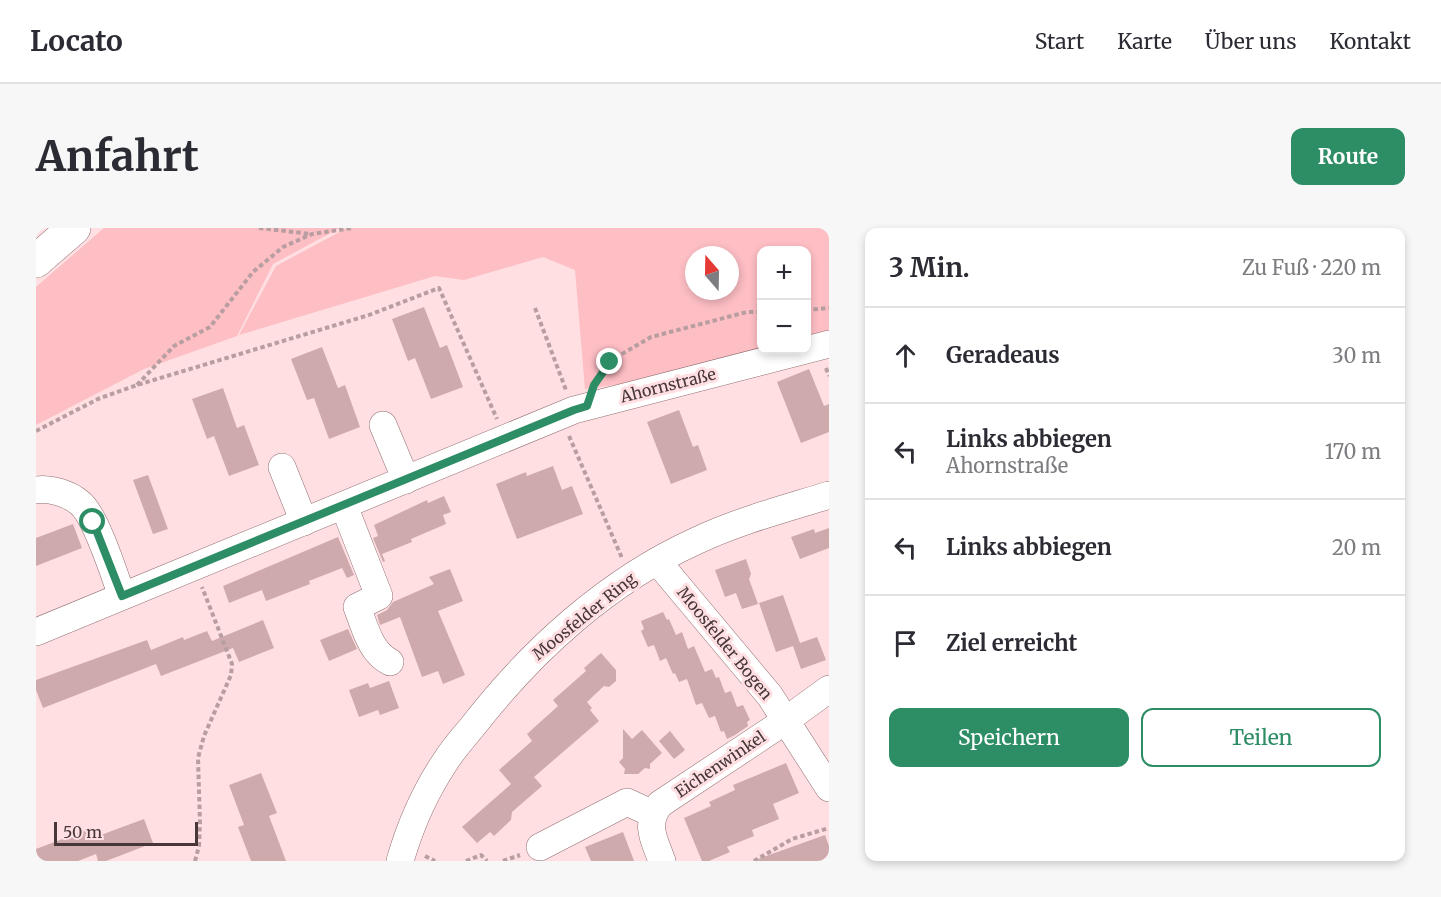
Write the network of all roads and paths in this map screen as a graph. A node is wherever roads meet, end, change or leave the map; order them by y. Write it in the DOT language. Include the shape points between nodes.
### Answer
graph roads {
  1 [pos="74,228"];
  2 [pos="259,228"];
  3 [pos="352,228"];
  4 [pos="312,234"];
  5 [pos="36,261"];
  6 [pos="535,308"];
  7 [pos="829,308"];
  8 [pos="811,309"];
  9 [pos="757,312"];
  10 [pos="829,344"];
  11 [pos="137,385"];
  12 [pos="574,411"];
  13 [pos="382,425"];
  14 [pos="36,431"];
  15 [pos="506,439"];
  16 [pos="282,467"];
  17 [pos="406,480"];
  18 [pos="36,490"];
  19 [pos="829,495"];
  20 [pos="344,506"];
  21 [pos="304,522"];
  22 [pos="619,552"];
  23 [pos="657,561"];
  24 [pos="194,566"];
  25 [pos="122,596"];
  26 [pos="36,632"];
  27 [pos="390,662"];
  28 [pos="829,689"];
  29 [pos="785,721"];
  30 [pos="829,789"];
  31 [pos="653,814"];
  32 [pos="829,828"];
  33 [pos="540,847"];
  34 [pos="195,861"];
  35 [pos="400,861"];
  36 [pos="466,861"];
  37 [pos="487,861"];
  38 [pos="662,861"];
  39 [pos="754,861"];
  1 -- 5 [label="main road"];
  2 -- 4 [label="path"];
  3 -- 4 [label="path"];
  4 -- 11 [label="path" via="283,247 253,272 210,327 174,346"];
  6 -- 12 [label="path"];
  7 -- 8 [label="path"];
  9 -- 12 [label="path" via="651,338 610,362"];
  10 -- 12 [label="street, Ahornstraße"];
  11 -- 14 [label="path" via="98,399"];
  11 -- 15 [label="path" via="369,315 440,288"];
  12 -- 15 [label="street, Ahornstraße"];
  12 -- 22 [label="path"];
  13 -- 17 [label="street"];
  15 -- 17 [label="street, Ahornstraße"];
  16 -- 21 [label="street"];
  17 -- 20 [label="street, Ahornstraße"];
  18 -- 25 [label="street" via="57,491 80,503 93,522"];
  19 -- 23 [label="street, Moosfelder Ring" via="738,523"];
  20 -- 21 [label="street, Ahornstraße"];
  20 -- 27 [label="street" via="379,596 357,607 379,656"];
  21 -- 24 [label="street, Ahornstraße"];
  23 -- 29 [label="street, Moosfelder Bogen" via="770,696"];
  23 -- 35 [label="street, Moosfelder Ring" via="571,623 492,702 445,761 416,816"];
  24 -- 25 [label="street, Ahornstraße"];
  24 -- 34 [label="path" via="232,664 198,758 200,823"];
  25 -- 26 [label="street, Ahornstraße"];
  28 -- 29 [label="street, Eichenwinkel"];
  29 -- 30 [label="street, Moosfelder Bogen"];
  29 -- 31 [label="street, Eichenwinkel" via="660,804"];
  31 -- 33 [label="street" via="627,802"];
  31 -- 38 [label="street" via="651,826"];
  32 -- 39 [label="path" via="792,840"];
  36 -- 37 [label="path" via="481,855"];
}
